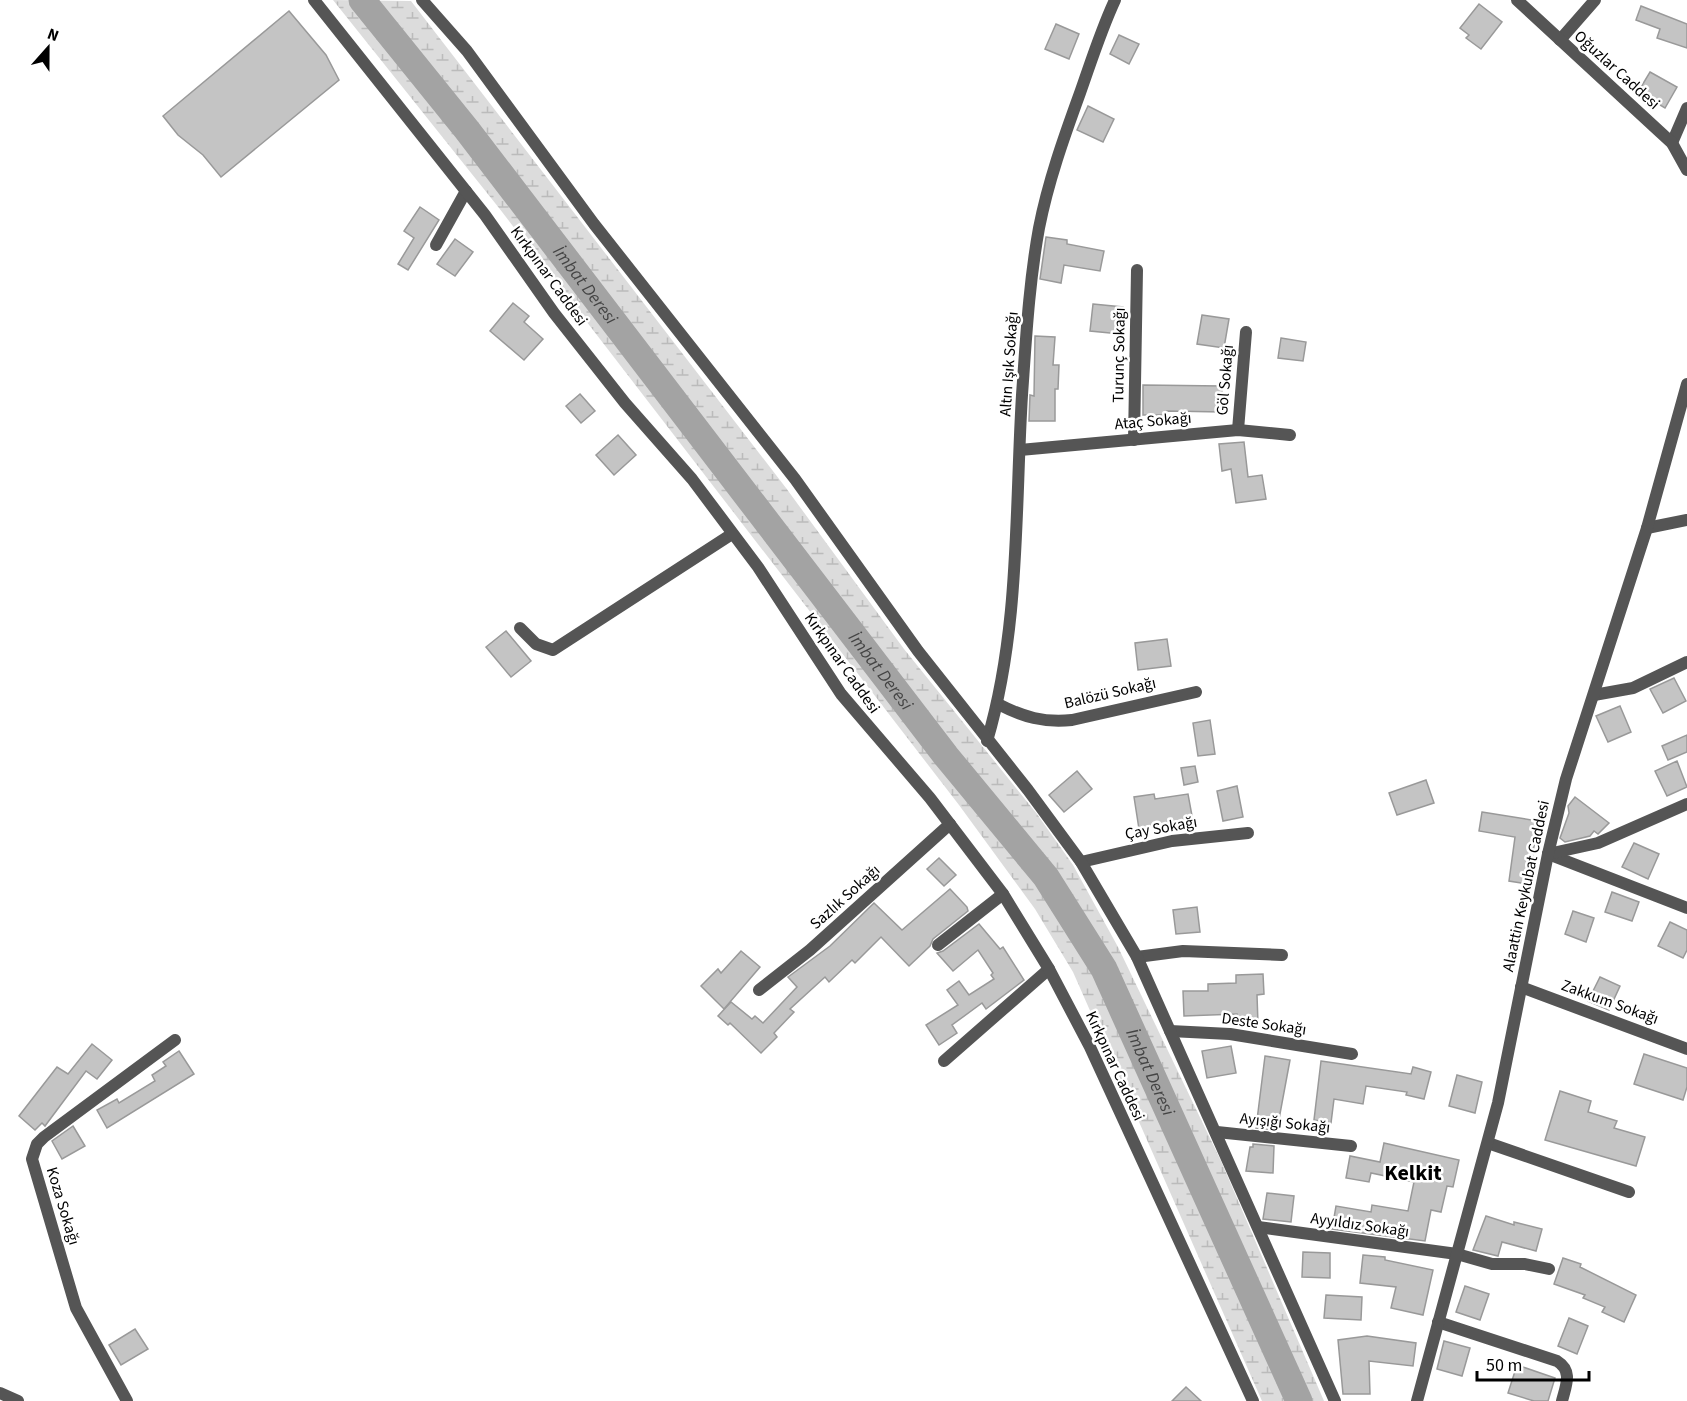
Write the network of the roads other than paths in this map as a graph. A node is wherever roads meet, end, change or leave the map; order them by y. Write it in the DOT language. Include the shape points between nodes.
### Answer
graph roads {
  1 [pos="314,0"];
  2 [pos="422,0"];
  3 [pos="1115,0"];
  4 [pos="1516,0"];
  5 [pos="1595,0"];
  6 [pos="1560,40"];
  7 [pos="1687,108"];
  8 [pos="1672,143"];
  9 [pos="1687,170"];
  10 [pos="466,191"];
  11 [pos="435,245"];
  12 [pos="1137,270"];
  13 [pos="1246,332"];
  14 [pos="1687,384"];
  15 [pos="1238,430"];
  16 [pos="1290,435"];
  17 [pos="1134,440"];
  18 [pos="1020,450"];
  19 [pos="1687,520"];
  20 [pos="1647,528"];
  21 [pos="732,534"];
  22 [pos="520,628"];
  23 [pos="1687,662"];
  24 [pos="1196,692"];
  25 [pos="1594,695"];
  26 [pos="998,704"];
  27 [pos="987,741"];
  28 [pos="1687,804"];
  29 [pos="950,824"];
  30 [pos="1248,833"];
  31 [pos="1548,854"];
  32 [pos="1081,862"];
  33 [pos="1003,894"];
  34 [pos="1687,908"];
  35 [pos="939,945"];
  36 [pos="1282,955"];
  37 [pos="1137,957"];
  38 [pos="1049,969"];
  39 [pos="1521,987"];
  40 [pos="759,990"];
  41 [pos="1170,1031"];
  42 [pos="175,1040"];
  43 [pos="1687,1048"];
  44 [pos="1352,1054"];
  45 [pos="944,1061"];
  46 [pos="1216,1132"];
  47 [pos="1488,1143"];
  48 [pos="1351,1146"];
  49 [pos="1629,1192"];
  50 [pos="1258,1227"];
  51 [pos="1456,1254"];
  52 [pos="1548,1269"];
  53 [pos="1438,1322"];
  54 [pos="0,1393"];
  55 [pos="18,1401"];
  56 [pos="127,1401"];
  57 [pos="1252,1401"];
  58 [pos="1335,1401"];
  59 [pos="1417,1401"];
  60 [pos="1562,1401"];
  1 -- 10 [label="street, Kırkpınar Caddesi"];
  2 -- 27 [label="street" via="467,51 594,224 795,479"];
  3 -- 18 [label="street, Altın Işık Sokağı" via="1071,117 1040,227 1027,328"];
  4 -- 6 [label="street, Oğuzlar Caddesi"];
  5 -- 6 [label="street"];
  6 -- 8 [label="street, Oğuzlar Caddesi"];
  7 -- 8 [label="street"];
  8 -- 9 [label="street, Oğuzlar Caddesi"];
  10 -- 11 [label="street"];
  10 -- 21 [label="street, Kırkpınar Caddesi" via="554,313 692,479"];
  12 -- 17 [label="street, Turunç Sokağı"];
  13 -- 15 [label="street, Göl Sokağı"];
  14 -- 20 [label="street, Alaattin Keykubat Caddesi"];
  15 -- 16 [label="street, Ataç Sokağı"];
  15 -- 17 [label="street, Ataç Sokağı"];
  17 -- 18 [label="street, Ataç Sokağı"];
  18 -- 26 [label="street, Altın Işık Sokağı"];
  19 -- 20 [label="street"];
  20 -- 25 [label="street, Alaattin Keykubat Caddesi"];
  21 -- 22 [label="street" via="553,650 536,644"];
  21 -- 29 [label="street, Kırkpınar Caddesi" via="841,694"];
  23 -- 25 [label="street" via="1633,688"];
  24 -- 26 [label="street, Balözü Sokağı" via="1053,722 1026,717"];
  25 -- 31 [label="street, Alaattin Keykubat Caddesi" via="1566,779"];
  26 -- 27 [label="street, Altın Işık Sokağı"];
  27 -- 32 [label="street"];
  28 -- 31 [label="street" via="1598,843"];
  29 -- 33 [label="street, Kırkpınar Caddesi"];
  29 -- 40 [label="street, Sazlık Sokağı" via="810,950"];
  30 -- 32 [label="street, Çay Sokağı" via="1172,841"];
  31 -- 34 [label="street"];
  31 -- 39 [label="street, Alaattin Keykubat Caddesi"];
  32 -- 37 [label="street"];
  33 -- 35 [label="street"];
  33 -- 38 [label="street, Kırkpınar Caddesi"];
  36 -- 37 [label="street" via="1183,951"];
  37 -- 41 [label="street"];
  38 -- 45 [label="street"];
  38 -- 57 [label="street, Kırkpınar Caddesi" via="1090,1047"];
  39 -- 43 [label="street, Zakkum Sokağı"];
  39 -- 47 [label="street, Alaattin Keykubat Caddesi"];
  41 -- 44 [label="street, Deste Sokağı" via="1230,1034"];
  41 -- 46 [label="street"];
  42 -- 56 [label="street, Koza Sokağı" via="44,1137 32,1159 76,1308"];
  46 -- 48 [label="street, Ayışığı Sokağı"];
  46 -- 50 [label="street"];
  47 -- 49 [label="street"];
  47 -- 51 [label="street, Alaattin Keykubat Caddesi"];
  50 -- 51 [label="street, Ayyıldız Sokağı"];
  50 -- 58 [label="street"];
  51 -- 52 [label="street, Ayyıldız Sokağı" via="1492,1264"];
  51 -- 53 [label="street, Alaattin Keykubat Caddesi"];
  53 -- 59 [label="street, Alaattin Keykubat Caddesi"];
  53 -- 60 [label="street" via="1565,1366 1568,1373"];
  54 -- 55 [label="street"];
}
